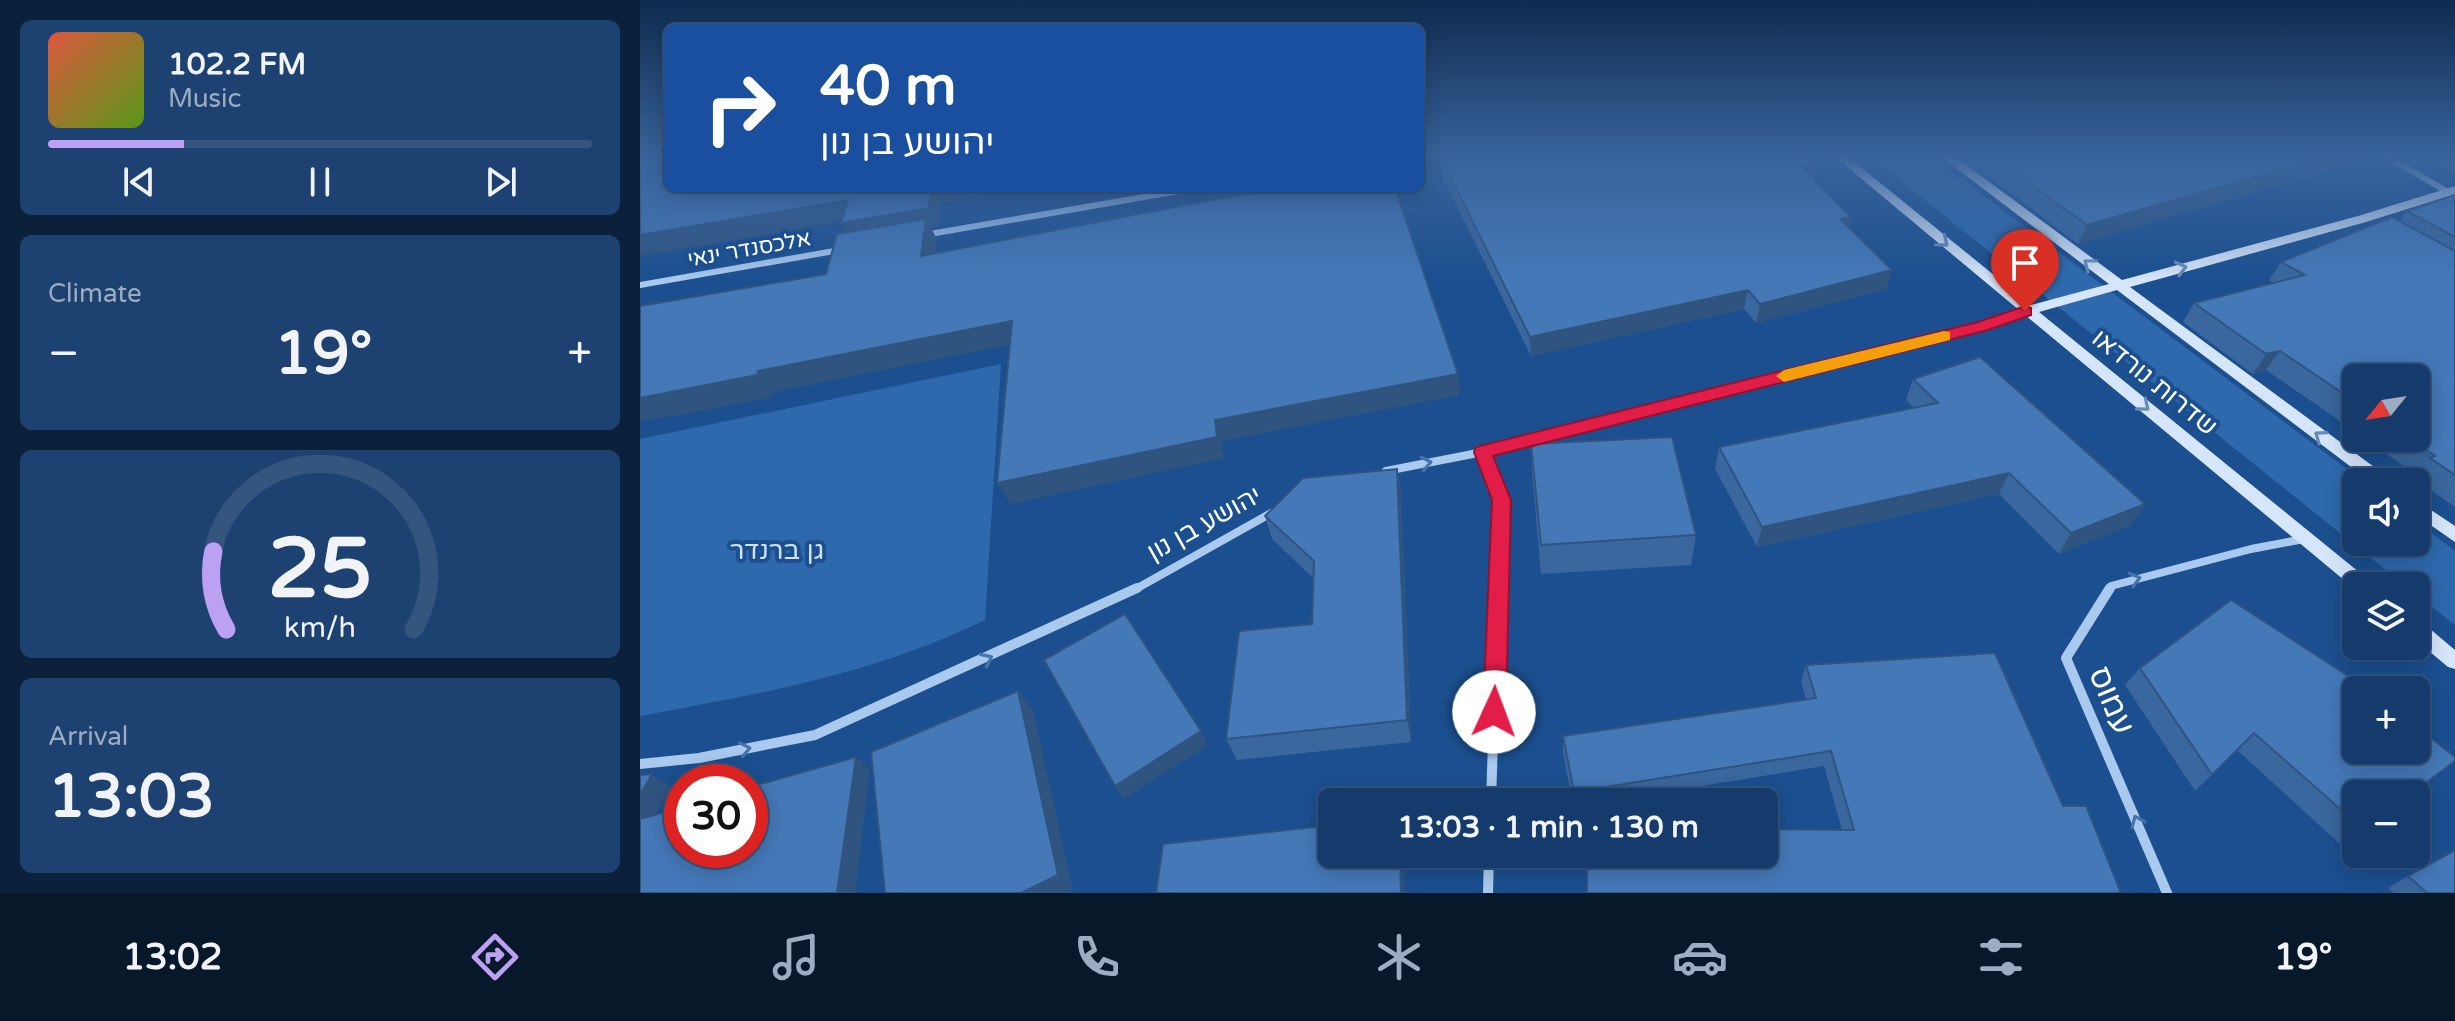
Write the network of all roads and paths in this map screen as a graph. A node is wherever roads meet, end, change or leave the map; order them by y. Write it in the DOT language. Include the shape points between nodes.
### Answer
graph roads {
  1 [pos="1141,198"];
  2 [pos="1890,198"];
  3 [pos="2001,198"];
  4 [pos="2430,198"];
  5 [pos="2362,219"];
  6 [pos="2375,227"];
  7 [pos="918,237"];
  8 [pos="856,247"];
  9 [pos="640,285"];
  10 [pos="2118,286"];
  11 [pos="2025,311"];
  12 [pos="1483,452"];
  13 [pos="2364,468"];
  14 [pos="1369,474"];
  15 [pos="1286,505"];
  16 [pos="2430,516"];
  17 [pos="2455,535"];
  18 [pos="2307,539"];
  19 [pos="2347,572"];
  20 [pos="2430,640"];
  21 [pos="2455,661"];
  22 [pos="640,764"];
  23 [pos="1491,788"];
  24 [pos="1489,868"];
  25 [pos="1488,893"];
  26 [pos="2167,893"];
  1 -- 7 [label="street"];
  2 -- 11 [label="street, שדרות נורדאו, one-way"];
  10 -- 3 [label="street, שדרות נורדאו, one-way"];
  4 -- 5 [label="street"];
  5 -- 6 [label="street"];
  10 -- 5 [label="street, one-way"];
  8 -- 9 [label="street, אלכסנדר ינאי"];
  10 -- 11 [label="street"];
  13 -- 10 [label="street, שדרות נורדאו, one-way"];
  11 -- 12 [label="street"];
  11 -- 18 [label="street, שדרות נורדאו, one-way"];
  14 -- 12 [label="street, one-way"];
  12 -- 23 [label="street" via="1501,500"];
  22 -- 15 [label="street, יהושע בן נון, one-way" via="815,735 1112,602"];
  16 -- 17 [label="street"];
  18 -- 19 [label="street, שדרות נורדאו"];
  26 -- 18 [label="street, עמוס, one-way" via="2066,658 2111,586"];
  20 -- 21 [label="street"];
  24 -- 25 [label="street"];
}
